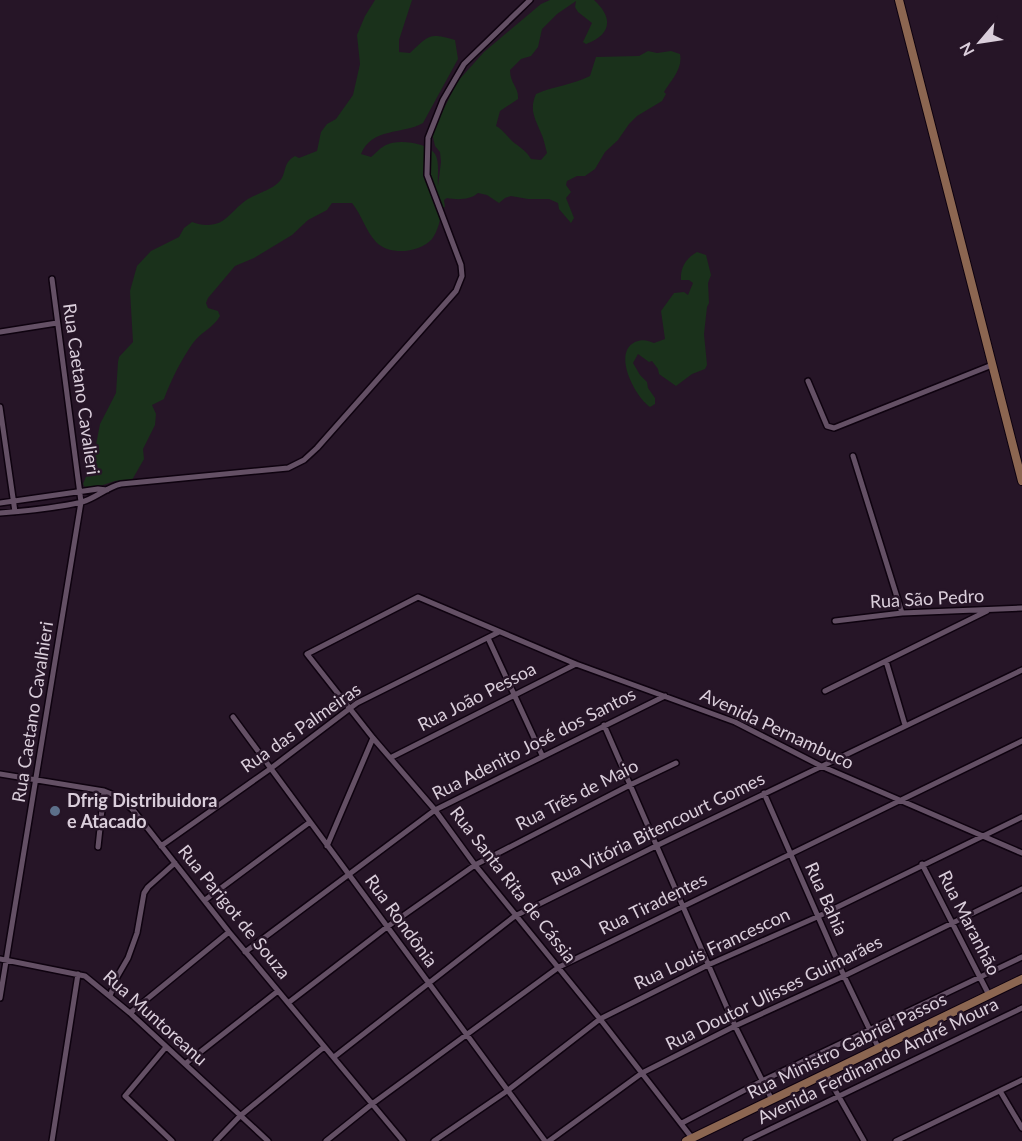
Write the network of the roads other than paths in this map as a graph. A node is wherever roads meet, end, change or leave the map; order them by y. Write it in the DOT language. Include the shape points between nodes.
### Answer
graph roads {
  1 [pos="530,0"];
  2 [pos="899,0"];
  3 [pos="52,279"];
  4 [pos="57,323"];
  5 [pos="0,332"];
  6 [pos="992,365"];
  7 [pos="808,381"];
  8 [pos="0,407"];
  9 [pos="853,456"];
  10 [pos="1022,481"];
  11 [pos="107,490"];
  12 [pos="81,491"];
  13 [pos="14,501"];
  14 [pos="81,502"];
  15 [pos="0,503"];
  16 [pos="15,512"];
  17 [pos="0,513"];
  18 [pos="1022,608"];
  19 [pos="989,610"];
  20 [pos="902,613"];
  21 [pos="834,621"];
  22 [pos="500,633"];
  23 [pos="488,638"];
  24 [pos="307,654"];
  25 [pos="886,661"];
  26 [pos="576,664"];
  27 [pos="1022,670"];
  28 [pos="825,691"];
  29 [pos="514,695"];
  30 [pos="665,696"];
  31 [pos="351,709"];
  32 [pos="233,717"];
  33 [pos="604,724"];
  34 [pos="905,725"];
  35 [pos="374,738"];
  36 [pos="1022,741"];
  37 [pos="542,755"];
  38 [pos="392,758"];
  39 [pos="676,763"];
  40 [pos="820,766"];
  41 [pos="270,769"];
  42 [pos="0,774"];
  43 [pos="37,781"];
  44 [pos="630,784"];
  45 [pos="104,791"];
  46 [pos="764,794"];
  47 [pos="898,800"];
  48 [pos="435,810"];
  49 [pos="1022,817"];
  50 [pos="310,822"];
  51 [pos="981,837"];
  52 [pos="161,846"];
  53 [pos="327,846"];
  54 [pos="656,846"];
  55 [pos="98,847"];
  56 [pos="1022,853"];
  57 [pos="789,854"];
  58 [pos="175,863"];
  59 [pos="922,864"];
  60 [pos="475,865"];
  61 [pos="349,875"];
  62 [pos="1022,889"];
  63 [pos="205,900"];
  64 [pos="681,906"];
  65 [pos="515,916"];
  66 [pos="818,917"];
  67 [pos="952,923"];
  68 [pos="387,927"];
  69 [pos="229,932"];
  70 [pos="246,952"];
  71 [pos="1022,957"];
  72 [pos="3,959"];
  73 [pos="708,965"];
  74 [pos="559,967"];
  75 [pos="78,974"];
  76 [pos="844,976"];
  77 [pos="980,977"];
  78 [pos="1022,979"];
  79 [pos="427,983"];
  80 [pos="278,990"];
  81 [pos="989,994"];
  82 [pos="110,996"];
  83 [pos="0,998"];
  84 [pos="288,1003"];
  85 [pos="1022,1008"];
  86 [pos="130,1013"];
  87 [pos="600,1019"];
  88 [pos="735,1026"];
  89 [pos="868,1030"];
  90 [pos="466,1035"];
  91 [pos="166,1047"];
  92 [pos="324,1047"];
  93 [pos="878,1047"];
  94 [pos="334,1057"];
  95 [pos="185,1064"];
  96 [pos="642,1073"];
  97 [pos="826,1074"];
  98 [pos="1022,1080"];
  99 [pos="762,1081"];
  100 [pos="507,1090"];
  101 [pos="1000,1091"];
  102 [pos="839,1097"];
  103 [pos="772,1100"];
  104 [pos="372,1104"];
  105 [pos="240,1116"];
  106 [pos="682,1123"];
  107 [pos="1022,1128"];
  108 [pos="689,1139"];
  109 [pos="52,1141"];
  110 [pos="172,1141"];
  111 [pos="216,1141"];
  112 [pos="268,1141"];
  113 [pos="326,1141"];
  114 [pos="403,1141"];
  115 [pos="434,1141"];
  116 [pos="547,1141"];
  117 [pos="746,1141"];
  118 [pos="864,1141"];
  119 [pos="896,1141"];
  1 -- 11 [label="street" via="464,64 443,100 428,138 427,175 461,265 462,276 456,291 317,448 297,465 121,484"];
  2 -- 6 [label="main road"];
  3 -- 4 [label="street, Rua Caetano Cavalieri"];
  4 -- 5 [label="street"];
  4 -- 12 [label="street, Rua Caetano Cavalieri"];
  6 -- 7 [label="street" via="834,428 827,426"];
  6 -- 10 [label="main road"];
  8 -- 13 [label="street"];
  9 -- 20 [label="street"];
  11 -- 12 [label="street"];
  11 -- 14 [label="street"];
  12 -- 13 [label="street"];
  12 -- 14 [label="street, Rua Caetano Cavalieri"];
  13 -- 15 [label="street"];
  13 -- 16 [label="street"];
  14 -- 16 [label="street"];
  14 -- 43 [label="street, Rua Caetano Cavalhieri"];
  16 -- 17 [label="street"];
  18 -- 19 [label="street, Rua São Pedro"];
  19 -- 20 [label="street, Rua São Pedro"];
  19 -- 25 [label="street"];
  20 -- 21 [label="street, Rua São Pedro"];
  22 -- 23 [label="street, Rua das Palmeiras"];
  22 -- 24 [label="street, Avenida Pernambuco" via="418,597"];
  22 -- 26 [label="street, Avenida Pernambuco"];
  23 -- 29 [label="street"];
  23 -- 31 [label="street, Rua das Palmeiras"];
  24 -- 31 [label="street, Rua Santa Rita de Cássia"];
  25 -- 28 [label="street"];
  25 -- 34 [label="street"];
  26 -- 29 [label="street, Rua João Pessoa"];
  26 -- 30 [label="street, Avenida Pernambuco"];
  27 -- 34 [label="street, Rua Vitória Bitencourt Gomes"];
  29 -- 37 [label="street"];
  29 -- 38 [label="street, Rua João Pessoa"];
  30 -- 33 [label="street, Rua Adenito José dos Santos"];
  30 -- 40 [label="street, Avenida Pernambuco" via="735,722"];
  31 -- 35 [label="street, Rua Santa Rita de Cássia"];
  31 -- 41 [label="street, Rua das Palmeiras"];
  32 -- 41 [label="street, Rua Rondônia"];
  33 -- 37 [label="street, Rua Adenito José dos Santos"];
  33 -- 44 [label="street"];
  34 -- 40 [label="street, Rua Vitória Bitencourt Gomes"];
  35 -- 38 [label="street, Rua Santa Rita de Cássia"];
  35 -- 53 [label="street"];
  36 -- 47 [label="street, Rua Tiradentes"];
  37 -- 48 [label="street, Rua Adenito José dos Santos"];
  38 -- 48 [label="street, Rua Santa Rita de Cássia"];
  39 -- 44 [label="street, Rua Três de Maio"];
  40 -- 46 [label="street, Rua Vitória Bitencourt Gomes"];
  40 -- 47 [label="street, Avenida Pernambuco"];
  41 -- 50 [label="street, Rua Rondônia"];
  41 -- 52 [label="street, Rua das Palmeiras"];
  42 -- 43 [label="street, Rua Parigot de Souza"];
  43 -- 45 [label="street, Rua Parigot de Souza"];
  43 -- 72 [label="street, Rua Caetano Cavalhieri"];
  44 -- 54 [label="street"];
  44 -- 60 [label="street, Rua Três de Maio"];
  45 -- 52 [label="street, Rua Parigot de Souza" via="119,797 134,811"];
  45 -- 55 [label="street"];
  46 -- 54 [label="street, Rua Vitória Bitencourt Gomes"];
  46 -- 57 [label="street, Rua Bahia"];
  47 -- 51 [label="street, Avenida Pernambuco"];
  47 -- 57 [label="street, Rua Tiradentes"];
  48 -- 60 [label="street, Rua Santa Rita de Cássia"];
  48 -- 61 [label="street, Rua Adenito José dos Santos"];
  49 -- 51 [label="street, Rua Louis Francescon"];
  50 -- 53 [label="street, Rua Rondônia"];
  50 -- 63 [label="street"];
  51 -- 56 [label="street, Avenida Pernambuco"];
  51 -- 59 [label="street, Rua Louis Francescon"];
  52 -- 58 [label="street, Rua Parigot de Souza"];
  53 -- 61 [label="street, Rua Rondônia"];
  54 -- 64 [label="street"];
  54 -- 65 [label="street, Rua Vitória Bitencourt Gomes"];
  57 -- 64 [label="street, Rua Tiradentes"];
  57 -- 66 [label="street, Rua Bahia"];
  58 -- 63 [label="street, Rua Parigot de Souza"];
  58 -- 82 [label="street" via="144,893 131,950"];
  59 -- 66 [label="street, Rua Louis Francescon"];
  59 -- 67 [label="street, Rua Maranhão"];
  60 -- 65 [label="street, Rua Santa Rita de Cássia"];
  60 -- 68 [label="street, Rua Três de Maio"];
  61 -- 68 [label="street, Rua Rondônia"];
  61 -- 70 [label="street, Rua Adenito José dos Santos"];
  62 -- 67 [label="street, Rua Doutor Ulisses Guimarães"];
  63 -- 69 [label="street, Rua Parigot de Souza"];
  64 -- 73 [label="street"];
  64 -- 74 [label="street, Rua Tiradentes"];
  65 -- 74 [label="street, Rua Santa Rita de Cássia"];
  65 -- 79 [label="street, Rua Vitória Bitencourt Gomes"];
  66 -- 73 [label="street, Rua Louis Francescon"];
  66 -- 76 [label="street, Rua Bahia"];
  67 -- 76 [label="street, Rua Doutor Ulisses Guimarães"];
  67 -- 77 [label="street, Rua Maranhão"];
  68 -- 79 [label="street, Rua Rondônia"];
  68 -- 84 [label="street, Rua Três de Maio"];
  69 -- 70 [label="street, Rua Parigot de Souza"];
  69 -- 86 [label="street"];
  70 -- 80 [label="street, Rua Parigot de Souza"];
  71 -- 77 [label="street"];
  72 -- 75 [label="street, Rua Muntoreanu"];
  72 -- 83 [label="street, Rua Caetano Cavalhieri"];
  73 -- 87 [label="street, Rua Louis Francescon"];
  73 -- 88 [label="street"];
  74 -- 87 [label="street, Rua Santa Rita de Cássia"];
  74 -- 90 [label="street, Rua Tiradentes"];
  75 -- 82 [label="street, Rua Muntoreanu"];
  75 -- 109 [label="street"];
  76 -- 88 [label="street, Rua Doutor Ulisses Guimarães"];
  76 -- 89 [label="street, Rua Bahia"];
  77 -- 81 [label="street, Rua Maranhão"];
  77 -- 89 [label="street"];
  78 -- 81 [label="main road, Rua Ministro Gabriel Passos"];
  79 -- 90 [label="street, Rua Rondônia"];
  79 -- 94 [label="street, Rua Vitória Bitencourt Gomes"];
  80 -- 84 [label="street, Rua Parigot de Souza"];
  80 -- 95 [label="street"];
  81 -- 93 [label="main road, Rua Ministro Gabriel Passos"];
  82 -- 86 [label="street, Rua Muntoreanu"];
  84 -- 92 [label="street, Rua Parigot de Souza"];
  85 -- 102 [label="street, Avenida Ferdinando André Moura"];
  86 -- 91 [label="street, Rua Muntoreanu"];
  87 -- 96 [label="street, Rua Santa Rita de Cássia"];
  87 -- 100 [label="street, Rua Louis Francescon"];
  88 -- 96 [label="street, Rua Doutor Ulisses Guimarães"];
  88 -- 99 [label="street"];
  89 -- 93 [label="street, Rua Bahia"];
  89 -- 99 [label="street"];
  90 -- 100 [label="street, Rua Rondônia"];
  90 -- 104 [label="street, Rua Tiradentes"];
  91 -- 95 [label="street, Rua Muntoreanu"];
  91 -- 110 [label="street" via="125,1096"];
  92 -- 94 [label="street, Rua Parigot de Souza"];
  92 -- 105 [label="street"];
  93 -- 97 [label="main road, Rua Ministro Gabriel Passos"];
  94 -- 104 [label="street, Rua Parigot de Souza"];
  95 -- 105 [label="street, Rua Muntoreanu"];
  96 -- 106 [label="street, Rua Santa Rita de Cássia"];
  96 -- 116 [label="street, Rua Doutor Ulisses Guimarães"];
  97 -- 102 [label="street"];
  97 -- 103 [label="main road, Rua Ministro Gabriel Passos"];
  98 -- 101 [label="street"];
  99 -- 103 [label="street"];
  99 -- 106 [label="street"];
  100 -- 115 [label="street, Rua Louis Francescon"];
  100 -- 116 [label="street, Rua Rondônia"];
  101 -- 107 [label="street"];
  101 -- 119 [label="street"];
  102 -- 117 [label="street, Avenida Ferdinando André Moura"];
  102 -- 118 [label="street"];
  103 -- 108 [label="main road, Rua Ministro Gabriel Passos"];
  104 -- 113 [label="street, Rua Tiradentes"];
  104 -- 114 [label="street, Rua Parigot de Souza"];
  105 -- 111 [label="street"];
  105 -- 112 [label="street, Rua Muntoreanu"];
  106 -- 108 [label="street, Rua Santa Rita de Cássia"];
}
